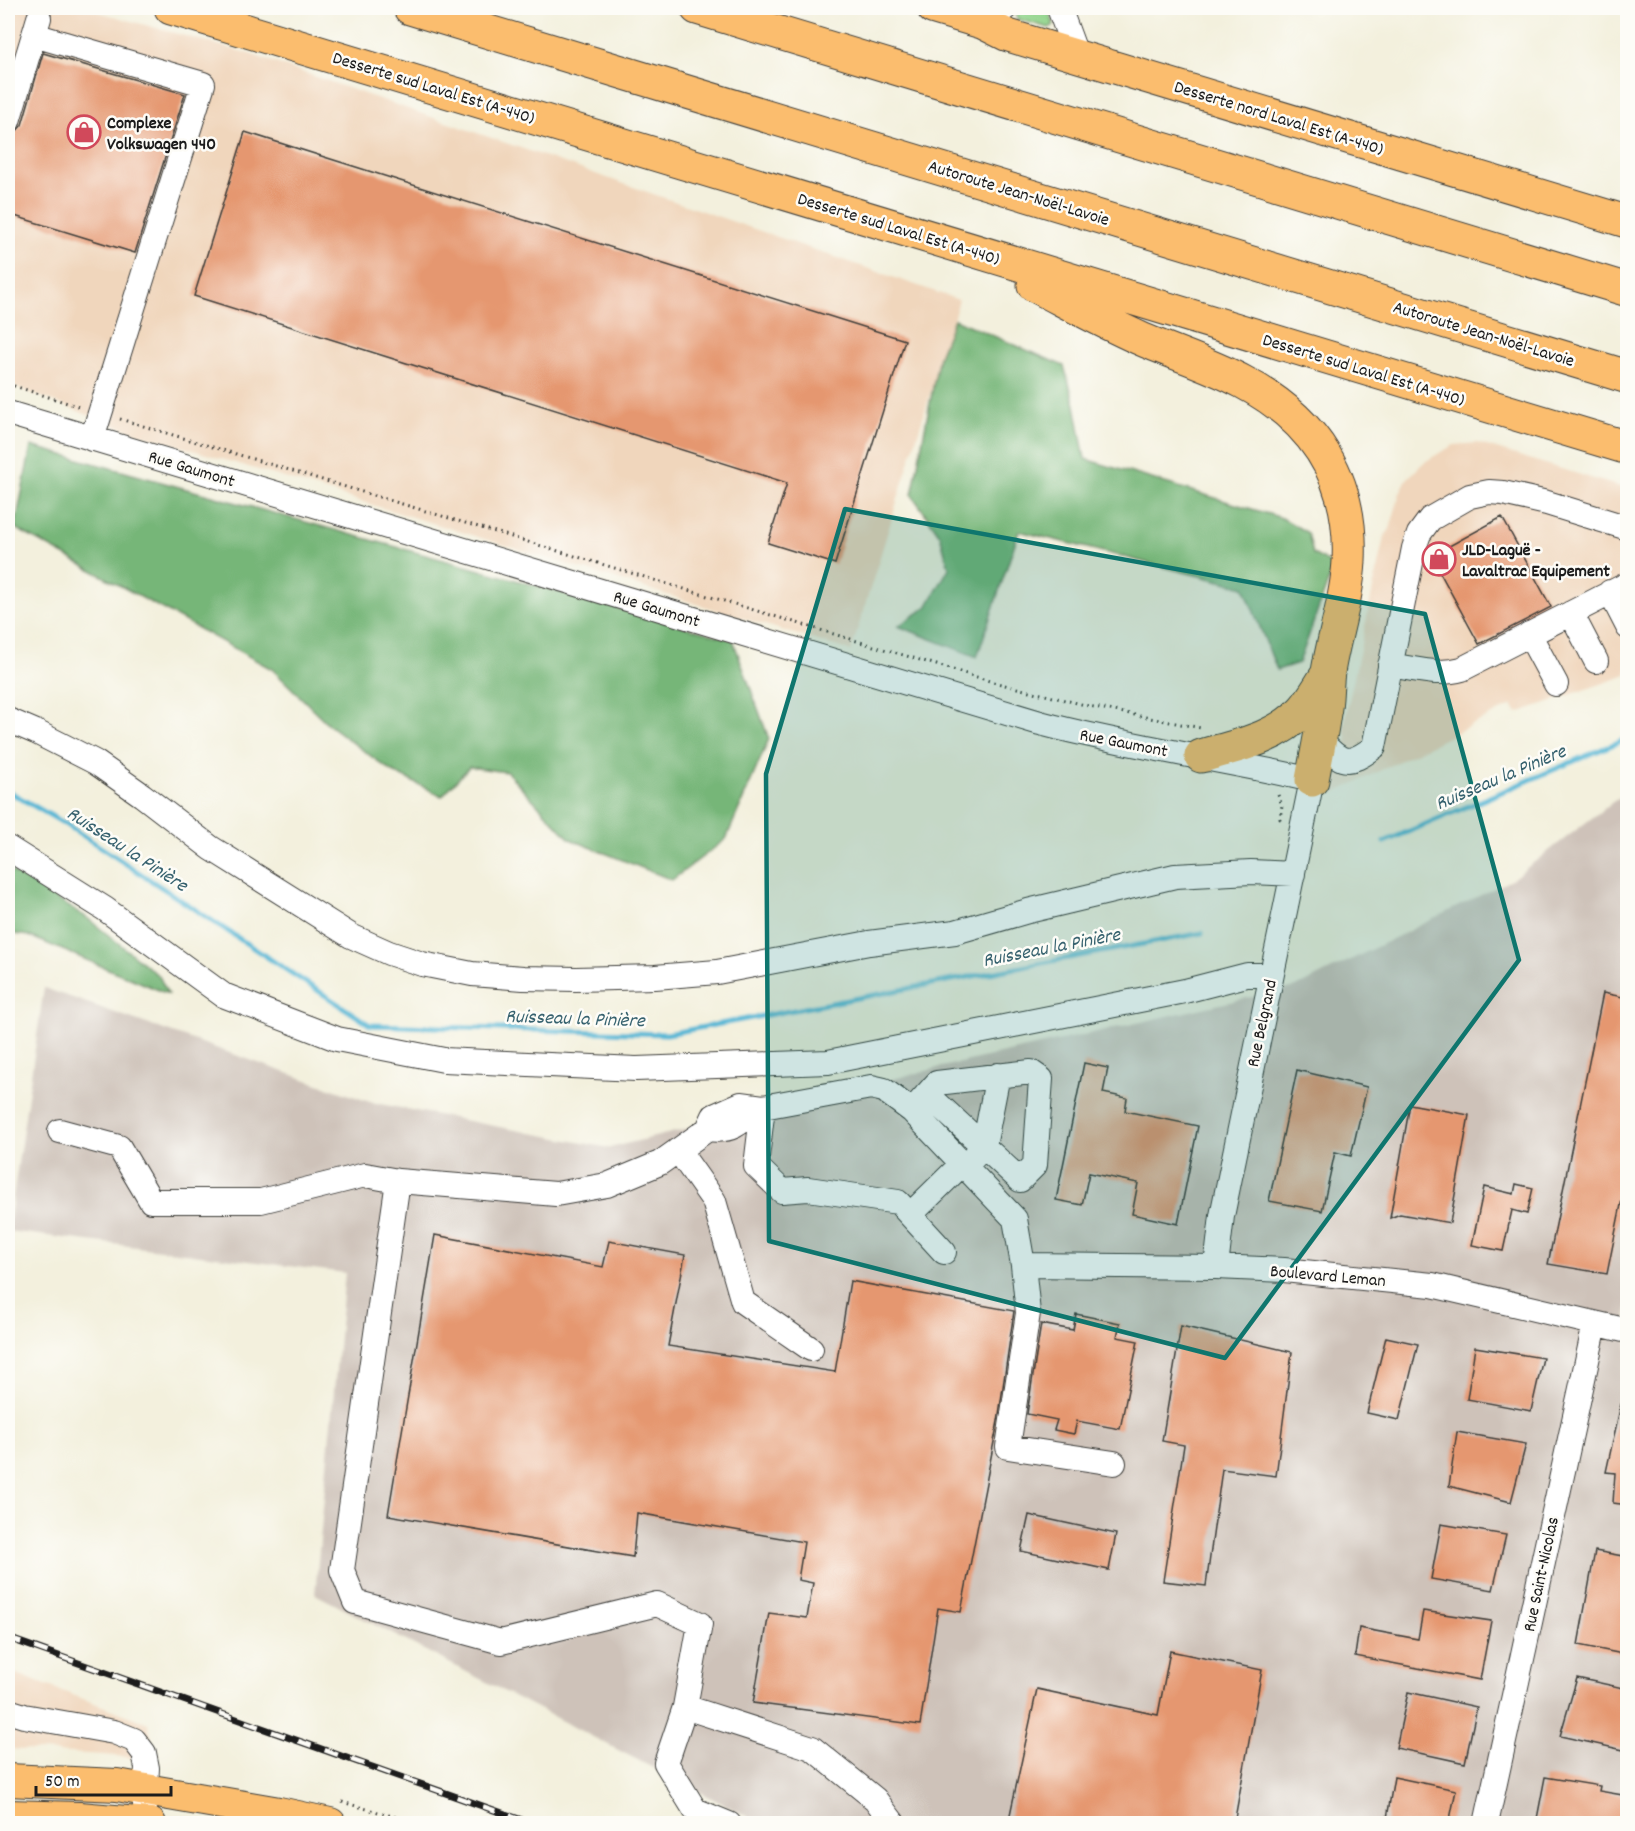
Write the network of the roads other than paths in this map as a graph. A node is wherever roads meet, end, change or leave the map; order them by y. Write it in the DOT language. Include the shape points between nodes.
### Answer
graph roads {
  1 [pos="171,8"];
  2 [pos="410,8"];
  3 [pos="697,8"];
  4 [pos="1059,8"];
  5 [pos="967,12"];
  6 [pos="1076,54"];
  7 [pos="8,121"];
  8 [pos="1628,222"];
  9 [pos="949,243"];
  10 [pos="1628,290"];
  11 [pos="1628,377"];
  12 [pos="8,413"];
  13 [pos="1592,438"];
  14 [pos="92,439"];
  15 [pos="1628,443"];
  16 [pos="1628,448"];
  17 [pos="1628,528"];
  18 [pos="1619,588"];
  19 [pos="1571,613"];
  20 [pos="1628,627"];
  21 [pos="1529,634"];
  22 [pos="1596,661"];
  23 [pos="1390,665"];
  24 [pos="1328,674"];
  25 [pos="1556,684"];
  26 [pos="8,720"];
  27 [pos="1202,743"];
  28 [pos="1328,749"];
  29 [pos="1312,780"];
  30 [pos="8,848"];
  31 [pos="1293,874"];
  32 [pos="1270,975"];
  33 [pos="998,1075"];
  34 [pos="920,1102"];
  35 [pos="758,1107"];
  36 [pos="60,1131"];
  37 [pos="984,1146"];
  38 [pos="678,1150"];
  39 [pos="962,1164"];
  40 [pos="398,1181"];
  41 [pos="911,1214"];
  42 [pos="944,1252"];
  43 [pos="1023,1265"];
  44 [pos="1216,1267"];
  45 [pos="1595,1324"];
  46 [pos="1628,1330"];
  47 [pos="812,1349"];
  48 [pos="1114,1463"];
  49 [pos="685,1707"];
  50 [pos="8,1711"];
  51 [pos="8,1780"];
  52 [pos="146,1791"];
  53 [pos="8,1816"];
  54 [pos="147,1823"];
  55 [pos="330,1824"];
  56 [pos="729,1824"];
  57 [pos="894,1824"];
  58 [pos="1486,1824"];
  1 -- 9 [label="highway, Desserte sud Laval Est (A-440)"];
  2 -- 11 [label="highway, Autoroute Jean-Noël-Lavoie"];
  3 -- 10 [label="highway"];
  4 -- 6 [label="street"];
  5 -- 6 [label="main road, Desserte nord Laval Est (A-440)" via="1008,35"];
  6 -- 8 [label="main road, Desserte nord Laval Est (A-440)"];
  7 -- 14 [label="street" via="36,27 203,84"];
  9 -- 13 [label="highway, Desserte sud Laval Est (A-440)"];
  9 -- 24 [label="highway" via="1138,338 1242,381 1272,399 1305,428 1338,480 1348,528 1346,590"];
  12 -- 14 [label="street, Rue Gaumont"];
  13 -- 15 [label="highway"];
  13 -- 16 [label="highway, Desserte sud Laval Est (A-440)"];
  14 -- 27 [label="street, Rue Gaumont" via="972,704 1084,734"];
  17 -- 23 [label="street" via="1503,493 1479,493 1440,512 1424,526 1414,548"];
  18 -- 19 [label="street"];
  18 -- 20 [label="street"];
  19 -- 21 [label="street"];
  19 -- 22 [label="street"];
  21 -- 23 [label="street" via="1453,672"];
  21 -- 25 [label="street"];
  23 -- 28 [label="street" via="1374,747 1352,760"];
  24 -- 27 [label="highway" via="1305,708 1282,728 1261,738"];
  24 -- 28 [label="highway"];
  26 -- 31 [label="street" via="95,762 211,848 351,936 422,964 472,974 576,979 717,972 869,943 955,932 1175,876"];
  27 -- 29 [label="street, Rue Gaumont"];
  28 -- 29 [label="highway"];
  29 -- 31 [label="street, Rue Belgrand"];
  30 -- 32 [label="street" via="105,909 223,995 337,1039 444,1060 636,1069 828,1062 1185,991 1247,975"];
  31 -- 32 [label="street, Rue Belgrand"];
  32 -- 44 [label="street, Rue Belgrand" via="1222,1216"];
  33 -- 34 [label="street" via="937,1083"];
  33 -- 37 [label="street"];
  33 -- 37 [label="street" via="1031,1072 1041,1079 1035,1165 1020,1180"];
  34 -- 35 [label="street" via="871,1087"];
  34 -- 37 [label="street"];
  34 -- 39 [label="street"];
  35 -- 38 [label="street" via="741,1104 714,1116 708,1129"];
  35 -- 41 [label="street" via="756,1166 782,1191 808,1189 898,1202"];
  36 -- 40 [label="street" via="119,1147 151,1201 261,1201 365,1175"];
  37 -- 39 [label="street"];
  38 -- 40 [label="street" via="607,1185 556,1194"];
  38 -- 47 [label="street" via="714,1201 743,1302"];
  39 -- 41 [label="street"];
  39 -- 43 [label="street" via="1015,1218"];
  40 -- 49 [label="street" via="342,1570 355,1602 501,1642 657,1604 700,1624"];
  41 -- 42 [label="street"];
  43 -- 44 [label="street, Boulevard Leman"];
  43 -- 48 [label="street" via="1028,1313 1008,1447"];
  44 -- 45 [label="street, Boulevard Leman" via="1432,1285"];
  45 -- 46 [label="street, Boulevard Leman"];
  45 -- 58 [label="street, Rue Saint-Nicolas"];
  49 -- 56 [label="street" via="666,1764 695,1810"];
  49 -- 57 [label="street" via="812,1748 875,1799"];
  50 -- 52 [label="street" via="114,1732 134,1740 144,1753"];
  51 -- 52 [label="main road" via="117,1785"];
  52 -- 54 [label="street"];
  52 -- 55 [label="main road"];
  53 -- 54 [label="main road"];
}
